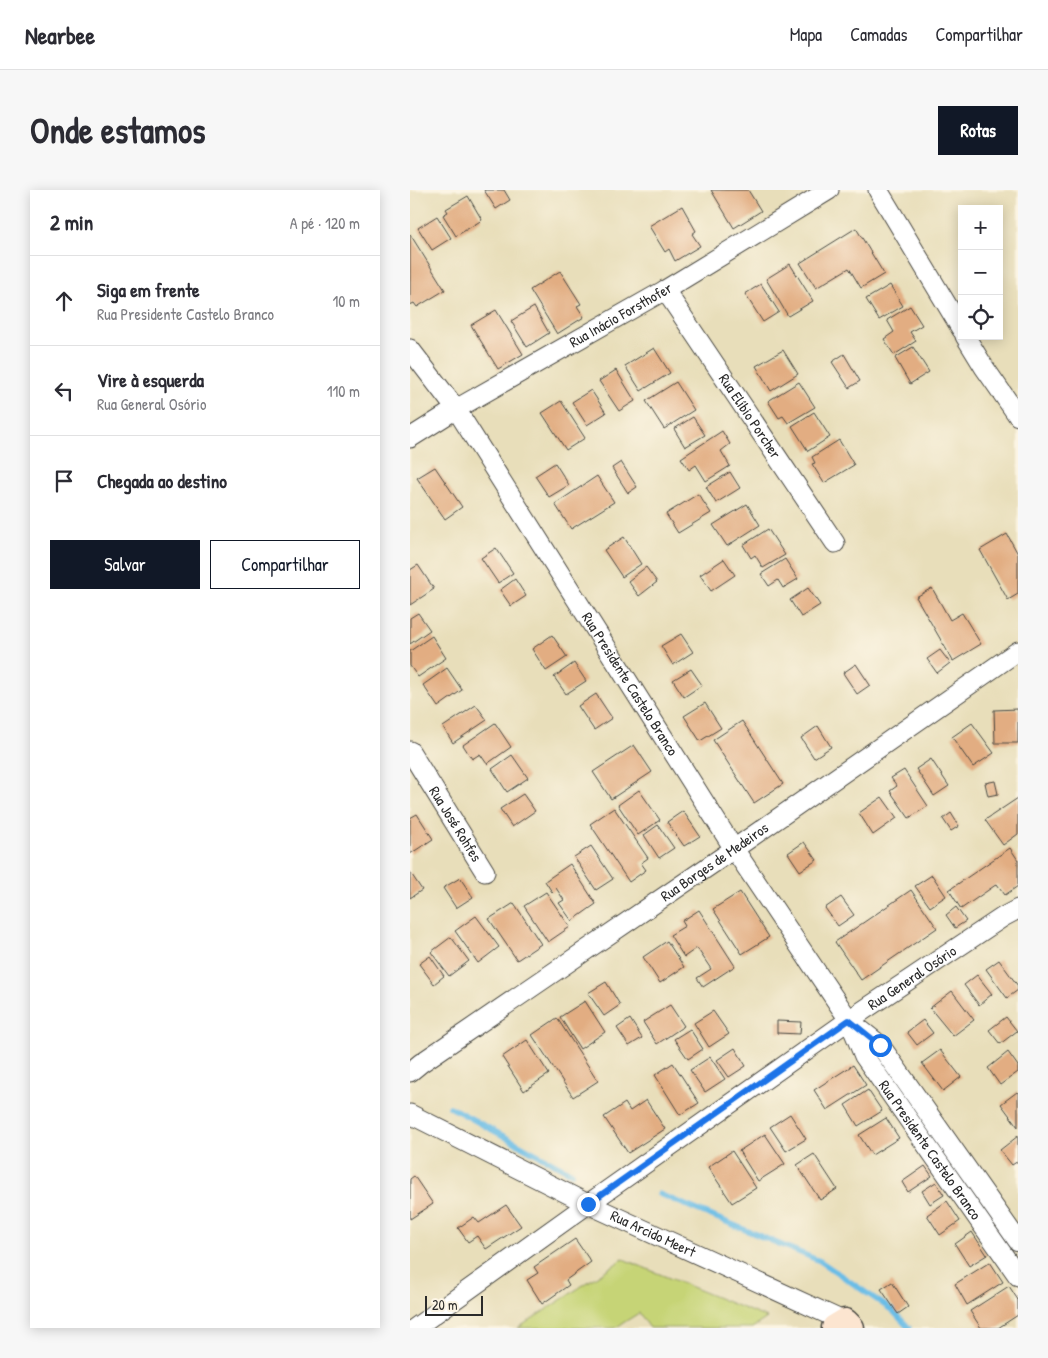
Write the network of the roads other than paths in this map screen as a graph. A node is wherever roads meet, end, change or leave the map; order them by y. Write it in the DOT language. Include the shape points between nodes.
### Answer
graph roads {
  1 [pos="829,190"];
  2 [pos="878,190"];
  3 [pos="665,290"];
  4 [pos="958,323"];
  5 [pos="967,340"];
  6 [pos="410,349"];
  7 [pos="456,409"];
  8 [pos="1018,416"];
  9 [pos="410,438"];
  10 [pos="835,543"];
  11 [pos="1018,651"];
  12 [pos="410,751"];
  13 [pos="734,849"];
  14 [pos="485,872"];
  15 [pos="1018,909"];
  16 [pos="849,1020"];
  17 [pos="410,1072"];
  18 [pos="410,1114"];
  19 [pos="588,1204"];
  20 [pos="1018,1241"];
  21 [pos="1018,1276"];
  22 [pos="843,1326"];
  23 [pos="415,1328"];
  1 -- 3 [label="street, Rua Inácio Forsthofer"];
  2 -- 4 [label="street"];
  3 -- 7 [label="street, Rua Inácio Forsthofer"];
  3 -- 10 [label="street, Rua Elíbio Porcher"];
  5 -- 8 [label="street"];
  6 -- 7 [label="street, Rua Presidente Castelo Branco"];
  7 -- 9 [label="street, Rua Inácio Forsthofer"];
  7 -- 13 [label="street, Rua Presidente Castelo Branco"];
  11 -- 13 [label="street, Rua Borges de Medeiros"];
  12 -- 14 [label="street, Rua José Rohfes"];
  13 -- 16 [label="street, Rua Presidente Castelo Branco"];
  13 -- 17 [label="street, Rua Borges de Medeiros"];
  15 -- 16 [label="street, Rua General Osório"];
  16 -- 19 [label="street, Rua General Osório"];
  16 -- 20 [label="street, Rua Presidente Castelo Branco" via="880,1045"];
  16 -- 21 [label="street, Rua Presidente Castelo Branco" via="864,1056"];
  18 -- 19 [label="street, Rua Arcido Meert"];
  19 -- 22 [label="street, Rua Arcido Meert"];
  19 -- 23 [label="street, Rua General Osório"];
}
